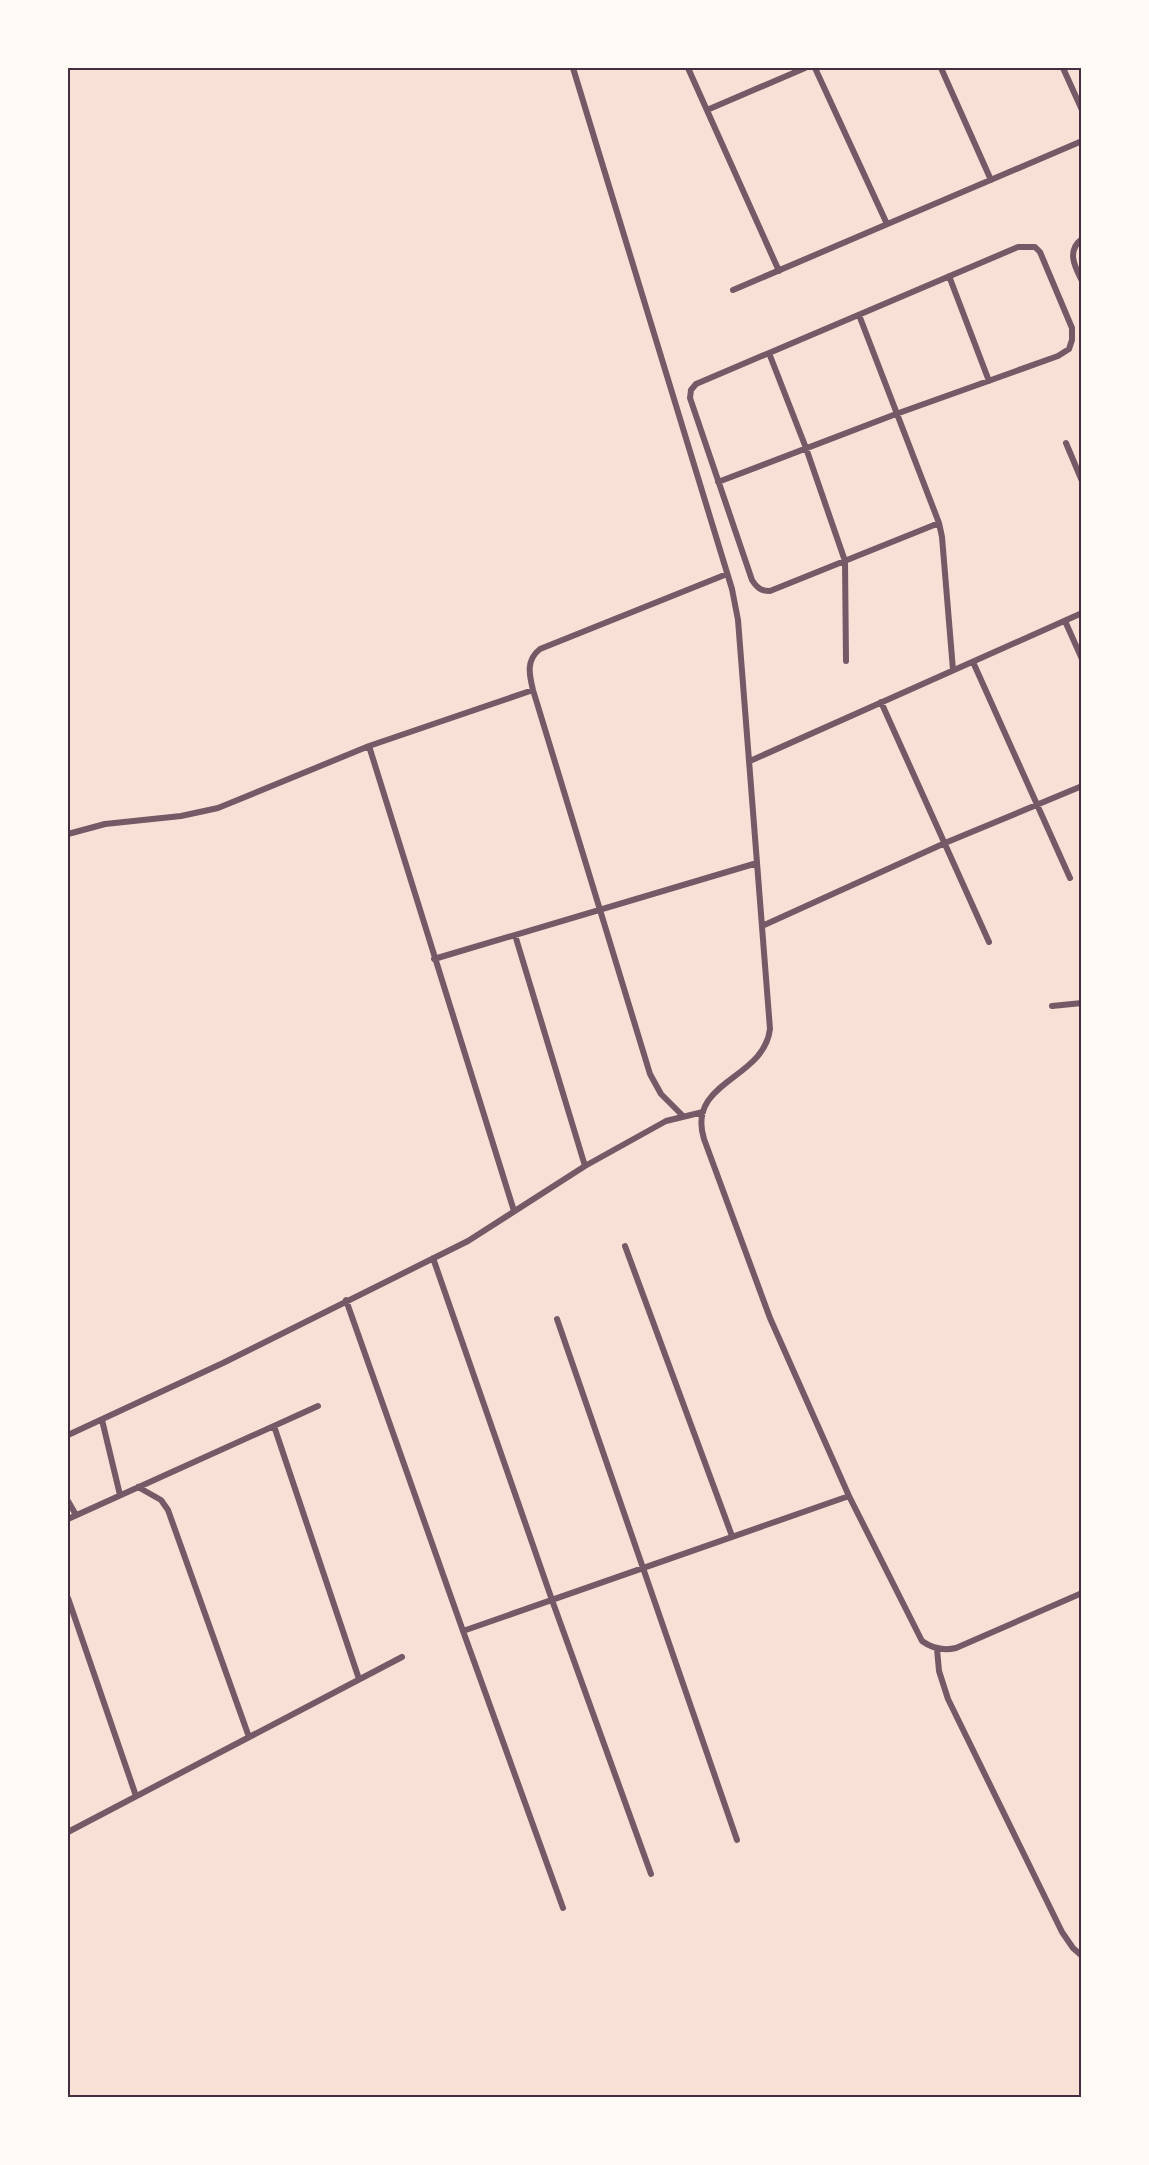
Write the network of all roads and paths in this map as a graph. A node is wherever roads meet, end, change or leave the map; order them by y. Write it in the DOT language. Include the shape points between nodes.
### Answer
graph roads {
  1 [pos="573,68"];
  2 [pos="688,68"];
  3 [pos="805,68"];
  4 [pos="815,68"];
  5 [pos="941,68"];
  6 [pos="1063,68"];
  7 [pos="707,110"];
  8 [pos="1082,110"];
  9 [pos="1082,141"];
  10 [pos="991,180"];
  11 [pos="887,224"];
  12 [pos="1082,239"];
  13 [pos="779,271"];
  14 [pos="949,276"];
  15 [pos="1082,281"];
  16 [pos="733,290"];
  17 [pos="858,315"];
  18 [pos="769,353"];
  19 [pos="989,381"];
  20 [pos="896,414"];
  21 [pos="1066,442"];
  22 [pos="806,448"];
  23 [pos="1082,481"];
  24 [pos="718,482"];
  25 [pos="939,523"];
  26 [pos="845,561"];
  27 [pos="727,574"];
  28 [pos="1082,614"];
  29 [pos="1065,621"];
  30 [pos="1082,659"];
  31 [pos="846,661"];
  32 [pos="973,662"];
  33 [pos="952,670"];
  34 [pos="533,690"];
  35 [pos="881,702"];
  36 [pos="369,746"];
  37 [pos="750,761"];
  38 [pos="1082,786"];
  39 [pos="1037,804"];
  40 [pos="68,834"];
  41 [pos="945,843"];
  42 [pos="757,863"];
  43 [pos="1070,878"];
  44 [pos="600,910"];
  45 [pos="762,926"];
  46 [pos="515,935"];
  47 [pos="988,942"];
  48 [pos="434,959"];
  49 [pos="1082,1003"];
  50 [pos="1052,1006"];
  51 [pos="702,1112"];
  52 [pos="682,1115"];
  53 [pos="585,1166"];
  54 [pos="514,1212"];
  55 [pos="625,1246"];
  56 [pos="433,1258"];
  57 [pos="346,1300"];
  58 [pos="557,1319"];
  59 [pos="318,1406"];
  60 [pos="102,1420"];
  61 [pos="274,1426"];
  62 [pos="68,1435"];
  63 [pos="138,1486"];
  64 [pos="120,1495"];
  65 [pos="849,1496"];
  66 [pos="68,1501"];
  67 [pos="76,1515"];
  68 [pos="68,1519"];
  69 [pos="732,1536"];
  70 [pos="643,1567"];
  71 [pos="1082,1593"];
  72 [pos="68,1598"];
  73 [pos="552,1599"];
  74 [pos="463,1631"];
  75 [pos="937,1649"];
  76 [pos="402,1657"];
  77 [pos="359,1679"];
  78 [pos="249,1737"];
  79 [pos="136,1796"];
  80 [pos="68,1832"];
  81 [pos="737,1840"];
  82 [pos="651,1874"];
  83 [pos="563,1908"];
  84 [pos="1082,1956"];
  1 -- 27 [label="street"];
  2 -- 7 [label="street"];
  3 -- 7 [label="street"];
  4 -- 11 [label="street"];
  5 -- 10 [label="street"];
  6 -- 8 [label="street"];
  7 -- 13 [label="street"];
  9 -- 10 [label="street"];
  10 -- 11 [label="street"];
  11 -- 13 [label="street"];
  12 -- 15 [label="street" via="1072,254"];
  13 -- 16 [label="street"];
  14 -- 17 [label="street"];
  14 -- 19 [label="street"];
  14 -- 19 [label="street" via="1018,247 1035,247 1072,328 1069,349"];
  17 -- 18 [label="street"];
  17 -- 20 [label="street"];
  18 -- 22 [label="street"];
  18 -- 24 [label="street" via="696,384 691,390 690,398"];
  19 -- 20 [label="street"];
  20 -- 22 [label="street"];
  20 -- 25 [label="street"];
  21 -- 23 [label="street"];
  22 -- 24 [label="street"];
  22 -- 26 [label="street"];
  24 -- 26 [label="street" via="757,587 770,591"];
  25 -- 26 [label="street"];
  25 -- 33 [label="street"];
  26 -- 31 [label="street"];
  27 -- 34 [label="street" via="540,649 530,662"];
  27 -- 37 [label="street" via="738,620"];
  28 -- 29 [label="street"];
  29 -- 30 [label="street"];
  29 -- 32 [label="street"];
  32 -- 33 [label="street"];
  32 -- 39 [label="street"];
  33 -- 35 [label="street"];
  34 -- 36 [label="street"];
  34 -- 44 [label="street"];
  35 -- 37 [label="street"];
  35 -- 41 [label="street"];
  36 -- 40 [label="street" via="218,808 105,824"];
  36 -- 48 [label="street"];
  37 -- 42 [label="street"];
  38 -- 39 [label="street"];
  39 -- 41 [label="street"];
  39 -- 43 [label="street"];
  41 -- 45 [label="street"];
  41 -- 47 [label="street"];
  42 -- 44 [label="street"];
  42 -- 45 [label="street"];
  44 -- 46 [label="street"];
  44 -- 52 [label="street" via="650,1074 661,1094"];
  45 -- 51 [label="street" via="769,1040 759,1056 708,1098"];
  46 -- 48 [label="street"];
  46 -- 53 [label="street"];
  48 -- 54 [label="street"];
  49 -- 50 [label="street"];
  51 -- 52 [label="street"];
  51 -- 65 [label="street" via="702,1132 770,1318"];
  52 -- 53 [label="street"];
  53 -- 54 [label="street"];
  54 -- 56 [label="street"];
  55 -- 69 [label="street"];
  56 -- 57 [label="street"];
  56 -- 73 [label="street"];
  57 -- 60 [label="street" via="223,1364"];
  57 -- 74 [label="street"];
  58 -- 70 [label="street"];
  59 -- 61 [label="street"];
  60 -- 62 [label="street"];
  60 -- 64 [label="street"];
  61 -- 63 [label="street"];
  61 -- 77 [label="street"];
  63 -- 64 [label="street"];
  63 -- 78 [label="street" via="161,1500 168,1510"];
  64 -- 67 [label="street"];
  65 -- 69 [label="street"];
  65 -- 75 [label="street" via="922,1641"];
  66 -- 67 [label="street"];
  67 -- 68 [label="street"];
  69 -- 70 [label="street"];
  70 -- 73 [label="street"];
  70 -- 81 [label="street"];
  71 -- 75 [label="street" via="956,1648"];
  72 -- 79 [label="street"];
  73 -- 74 [label="street"];
  73 -- 82 [label="street"];
  74 -- 83 [label="street"];
  75 -- 84 [label="street" via="948,1699 1062,1932"];
  76 -- 77 [label="street"];
  77 -- 78 [label="street"];
  78 -- 79 [label="street"];
  79 -- 80 [label="street"];
}
